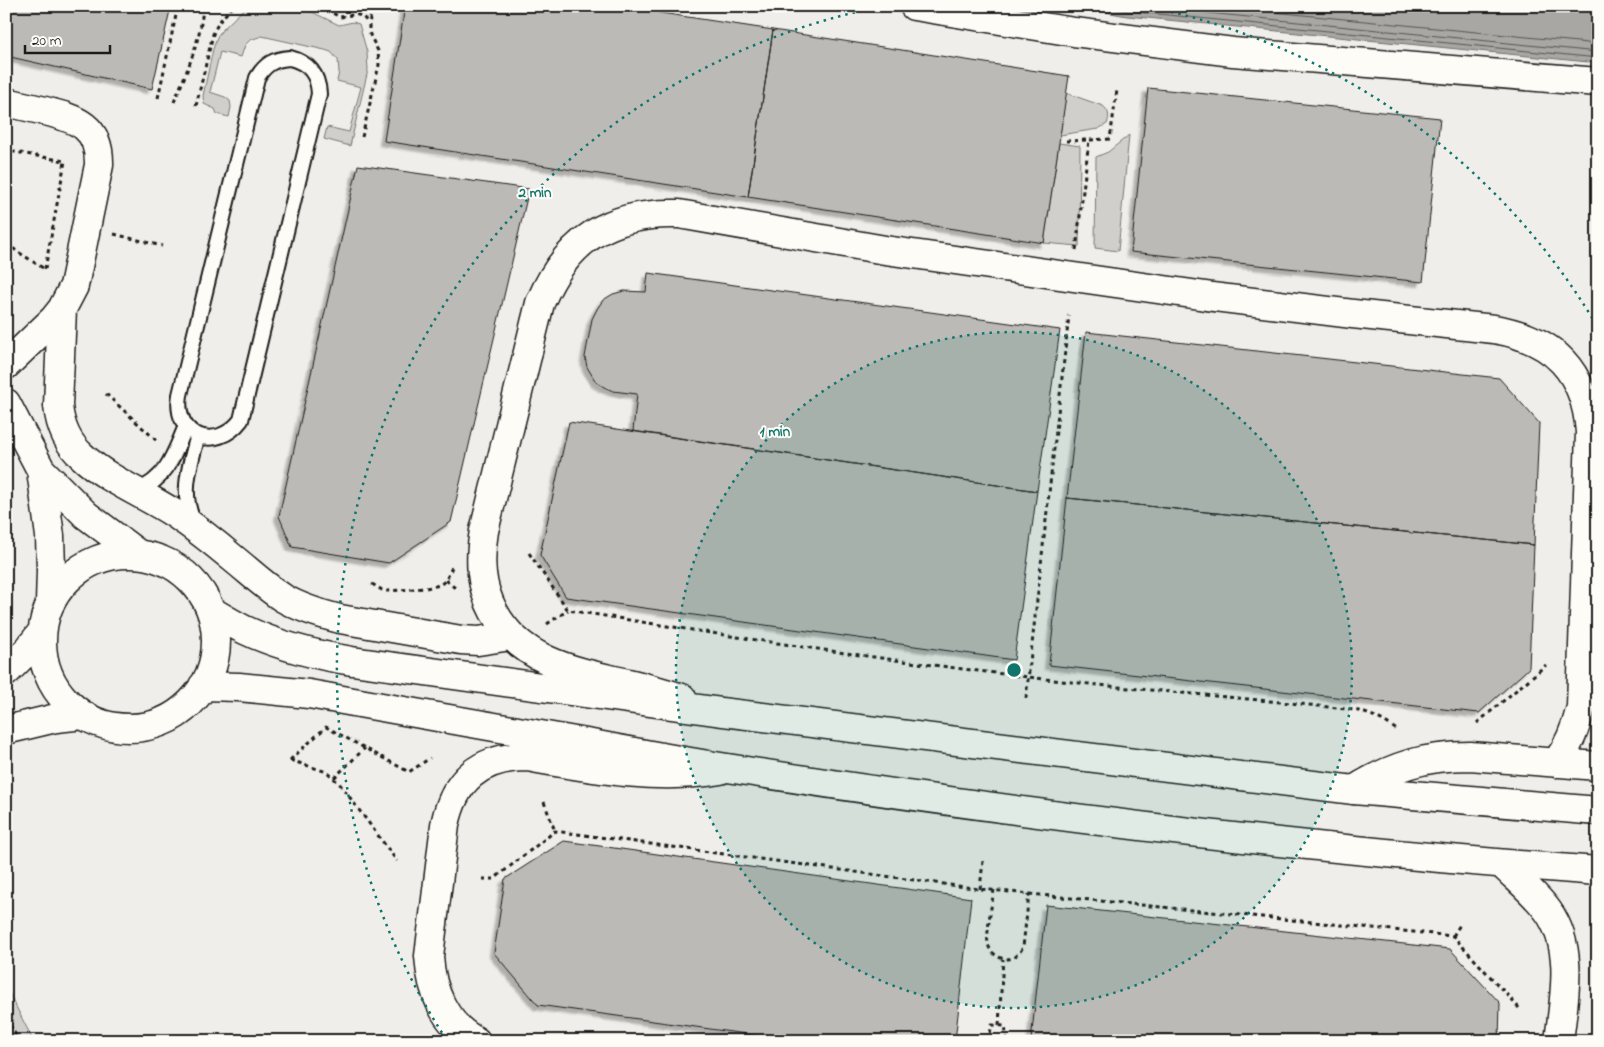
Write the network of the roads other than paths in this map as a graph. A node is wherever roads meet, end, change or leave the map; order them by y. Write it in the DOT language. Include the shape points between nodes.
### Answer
graph roads {
  1 [pos="914,6"];
  2 [pos="1598,82"];
  3 [pos="6,102"];
  4 [pos="62,309"];
  5 [pos="6,366"];
  6 [pos="6,403"];
  7 [pos="186,426"];
  8 [pos="198,435"];
  9 [pos="41,470"];
  10 [pos="137,491"];
  11 [pos="199,531"];
  12 [pos="138,554"];
  13 [pos="50,603"];
  14 [pos="211,611"];
  15 [pos="42,632"];
  16 [pos="511,636"];
  17 [pos="6,672"];
  18 [pos="203,686"];
  19 [pos="722,712"];
  20 [pos="83,715"];
  21 [pos="6,730"];
  22 [pos="1556,763"];
  23 [pos="1598,766"];
  24 [pos="730,769"];
  25 [pos="1354,790"];
  26 [pos="1598,811"];
  27 [pos="1502,864"];
  28 [pos="1598,871"];
  29 [pos="476,1041"];
  30 [pos="1560,1041"];
  1 -- 2 [label="street" via="1074,32 1233,52"];
  3 -- 4 [label="street" via="71,118 87,128 98,146 99,165 78,273"];
  4 -- 5 [label="street"];
  4 -- 10 [label="street" via="58,406 63,429 74,449 83,457"];
  6 -- 9 [label="street"];
  7 -- 8 [label="lane"];
  7 -- 8 [label="lane" via="179,412 180,395 257,78 270,62 290,58 300,60 315,74 319,94 244,410 241,420 227,434 217,438"];
  7 -- 10 [label="lane" via="162,475"];
  8 -- 11 [label="lane" via="186,491 190,512"];
  9 -- 12 [label="street" via="86,515"];
  9 -- 13 [label="street" via="50,536"];
  10 -- 11 [label="street"];
  11 -- 16 [label="street" via="284,598 320,614 461,640"];
  12 -- 13 [label="street" via="120,554 86,565 59,588"];
  12 -- 14 [label="street" via="157,558 190,578"];
  13 -- 15 [label="street"];
  14 -- 18 [label="street" via="216,630 216,650"];
  14 -- 19 [label="street" via="244,630 316,655"];
  15 -- 17 [label="street"];
  15 -- 20 [label="street" via="46,670 55,688"];
  16 -- 19 [label="street" via="540,656 573,670 656,690"];
  16 -- 22 [label="street" via="489,602 481,567 481,549 540,303 558,268 571,252 594,234 639,216 679,214 885,250 1213,298 1494,329 1522,335 1548,348 1563,361 1583,394 1590,432 1581,707 1572,737"];
  18 -- 20 [label="street" via="191,702 158,723 120,728"];
  18 -- 24 [label="street" via="308,694"];
  19 -- 25 [label="street"];
  20 -- 21 [label="street"];
  22 -- 23 [label="street"];
  22 -- 25 [label="street" via="1470,756 1429,758 1390,770"];
  24 -- 27 [label="street" via="1106,822 1280,843"];
  24 -- 29 [label="street" via="673,775 645,774 513,758 485,765 461,785 448,810 445,825 429,956 430,974 444,1010"];
  25 -- 26 [label="street"];
  27 -- 28 [label="street"];
  27 -- 30 [label="street" via="1540,901 1560,934 1566,966"];
}
